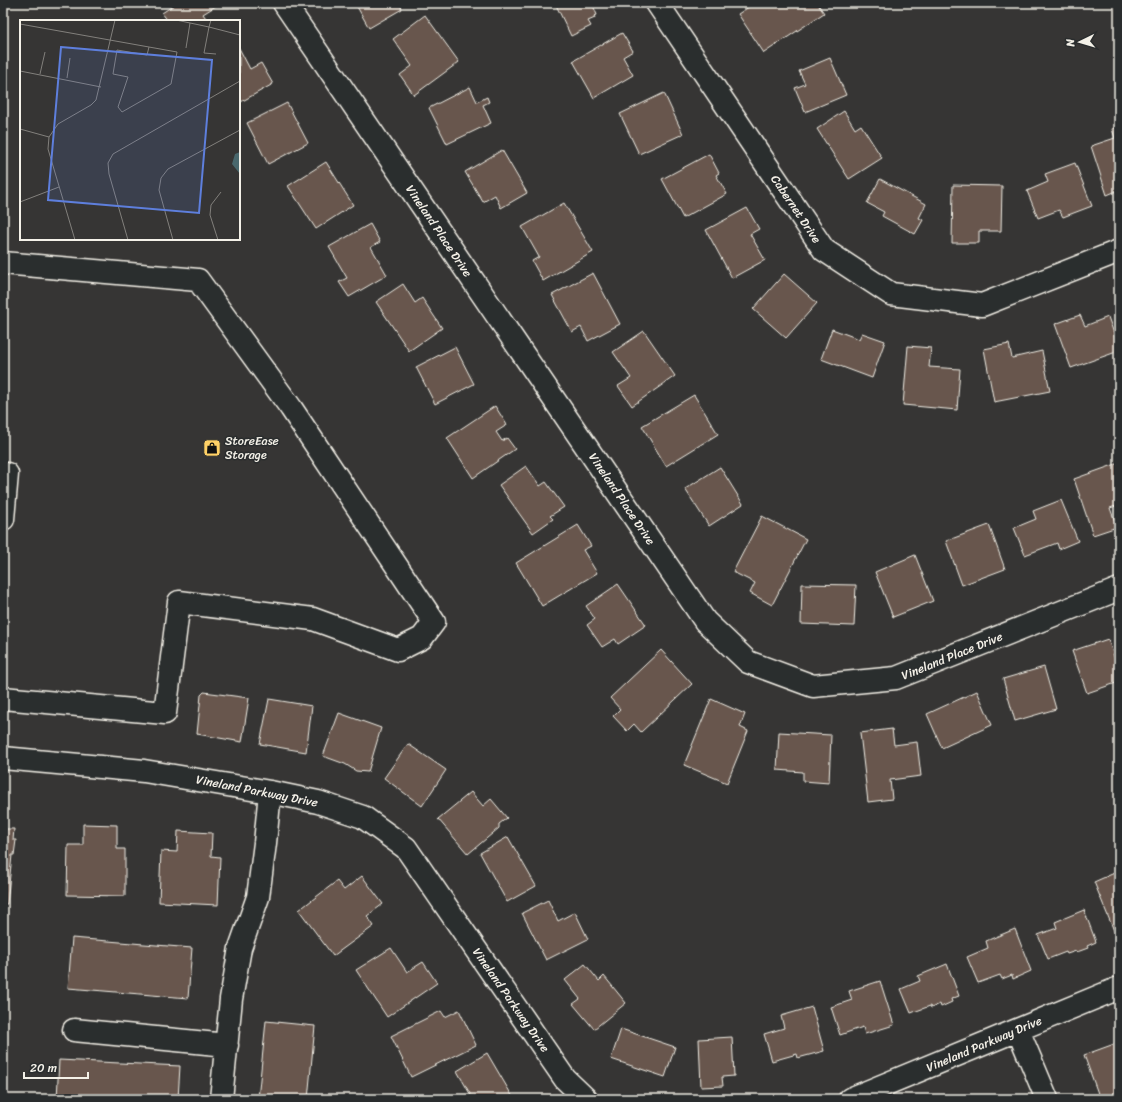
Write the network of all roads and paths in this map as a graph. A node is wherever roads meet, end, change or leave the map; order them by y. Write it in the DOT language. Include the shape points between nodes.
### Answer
graph roads {
  1 [pos="284,3"];
  2 [pos="657,3"];
  3 [pos="1119,251"];
  4 [pos="3,263"];
  5 [pos="3,474"];
  6 [pos="3,519"];
  7 [pos="1119,589"];
  8 [pos="3,698"];
  9 [pos="3,758"];
  10 [pos="270,792"];
  11 [pos="1119,988"];
  12 [pos="74,1030"];
  13 [pos="1018,1030"];
  14 [pos="227,1045"];
  15 [pos="221,1099"];
  16 [pos="586,1099"];
  17 [pos="850,1099"];
  18 [pos="1047,1099"];
  1 -- 7 [label="street, Vineland Place Drive" via="705,621 748,662 812,686 896,678"];
  2 -- 3 [label="street, Cabernet Drive" via="824,250 891,294 982,305"];
  4 -- 8 [label="street" via="198,280 291,408 434,622 422,638 398,650 314,619 179,602 165,713"];
  5 -- 6 [label="street" via="7,474"];
  9 -- 10 [label="street, Vineland Parkway Drive" via="144,771"];
  10 -- 14 [label="street" via="258,897 240,948 231,998"];
  10 -- 16 [label="street, Vineland Parkway Drive" via="318,802 363,817 406,848 565,1078"];
  11 -- 13 [label="street, Vineland Parkway Drive"];
  12 -- 14 [label="street"];
  13 -- 17 [label="street, Vineland Parkway Drive"];
  13 -- 18 [label="street"];
  14 -- 15 [label="street"];
}
